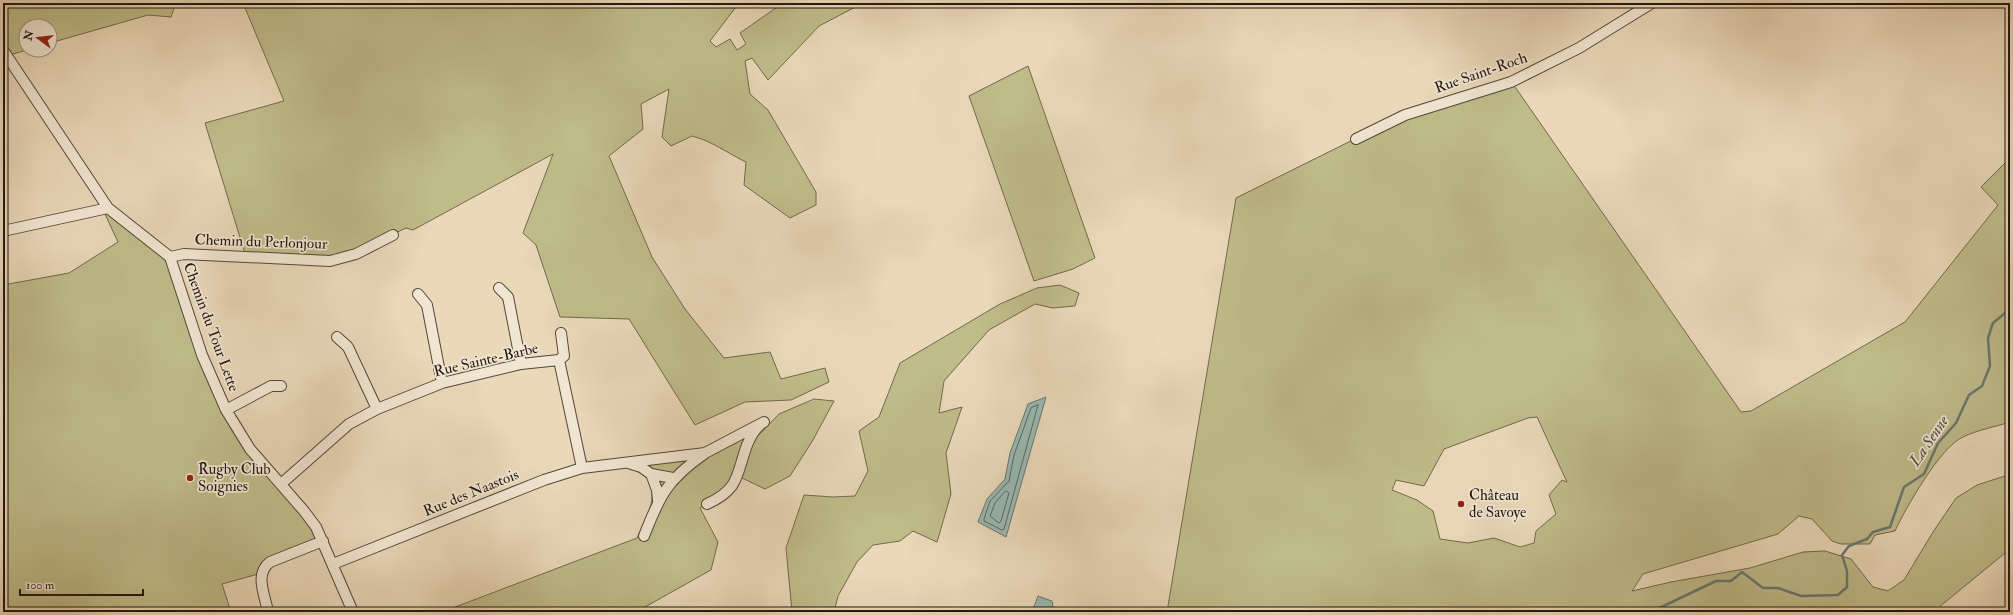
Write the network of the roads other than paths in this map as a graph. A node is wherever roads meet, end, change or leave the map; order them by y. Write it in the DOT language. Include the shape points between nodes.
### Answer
graph roads {
  1 [pos="1652,3"];
  2 [pos="3,50"];
  3 [pos="1356,139"];
  4 [pos="108,208"];
  5 [pos="3,231"];
  6 [pos="393,235"];
  7 [pos="170,257"];
  8 [pos="499,288"];
  9 [pos="418,294"];
  10 [pos="561,333"];
  11 [pos="337,337"];
  12 [pos="560,360"];
  13 [pos="521,364"];
  14 [pos="442,382"];
  15 [pos="281,386"];
  16 [pos="377,409"];
  17 [pos="226,410"];
  18 [pos="737,436"];
  19 [pos="746,448"];
  20 [pos="705,453"];
  21 [pos="623,462"];
  22 [pos="582,468"];
  23 [pos="651,474"];
  24 [pos="673,478"];
  25 [pos="281,484"];
  26 [pos="658,500"];
  27 [pos="707,504"];
  28 [pos="644,536"];
  29 [pos="323,542"];
  30 [pos="333,564"];
  31 [pos="268,612"];
  32 [pos="353,612"];
  1 -- 3 [label="street, Rue Saint-Roch" via="1579,48 1518,78 1494,88 1405,115"];
  2 -- 4 [label="street, Chemin du Tour Lette"];
  4 -- 5 [label="street"];
  4 -- 7 [label="street, Chemin du Tour Lette"];
  6 -- 7 [label="street, Chemin du Perlonjour" via="356,254 330,261 184,254"];
  7 -- 17 [label="street, Chemin du Tour Lette" via="202,355"];
  8 -- 13 [label="street" via="508,297"];
  9 -- 14 [label="street" via="427,305"];
  10 -- 12 [label="street, Rue Sainte-Barbe" via="564,356"];
  11 -- 16 [label="street" via="348,347"];
  12 -- 13 [label="street, Rue Sainte-Barbe"];
  12 -- 22 [label="street, Rue Sainte-Barbe"];
  13 -- 14 [label="street, Rue Sainte-Barbe"];
  14 -- 16 [label="street, Rue Sainte-Barbe"];
  15 -- 17 [label="street" via="271,386"];
  16 -- 25 [label="street, Rue Sainte-Barbe" via="349,424"];
  17 -- 25 [label="street, Chemin du Tour Lette" via="250,449"];
  18 -- 19 [label="street" via="742,438"];
  18 -- 19 [label="street, Rue des Naastois" via="764,422 755,429"];
  18 -- 20 [label="street, Rue des Naastois"];
  19 -- 27 [label="street, Rue des Naastois" via="735,482 725,494"];
  20 -- 21 [label="street, Rue des Naastois"];
  20 -- 24 [label="street, Rue des Naastois"];
  21 -- 22 [label="street, Rue des Naastois"];
  21 -- 23 [label="street, Rue des Naastois" via="641,467"];
  22 -- 30 [label="street, Rue des Naastois" via="544,480"];
  23 -- 24 [label="street, Rue des Naastois"];
  23 -- 26 [label="street"];
  24 -- 26 [label="street, Rue des Naastois"];
  25 -- 29 [label="street, Chemin du Tour Lette" via="311,519"];
  26 -- 28 [label="street, Rue des Naastois"];
  29 -- 30 [label="street, Chemin du Tour Lette"];
  29 -- 31 [label="street" via="265,566 261,576"];
  30 -- 32 [label="street, Chemin du Tour Lette"];
}
